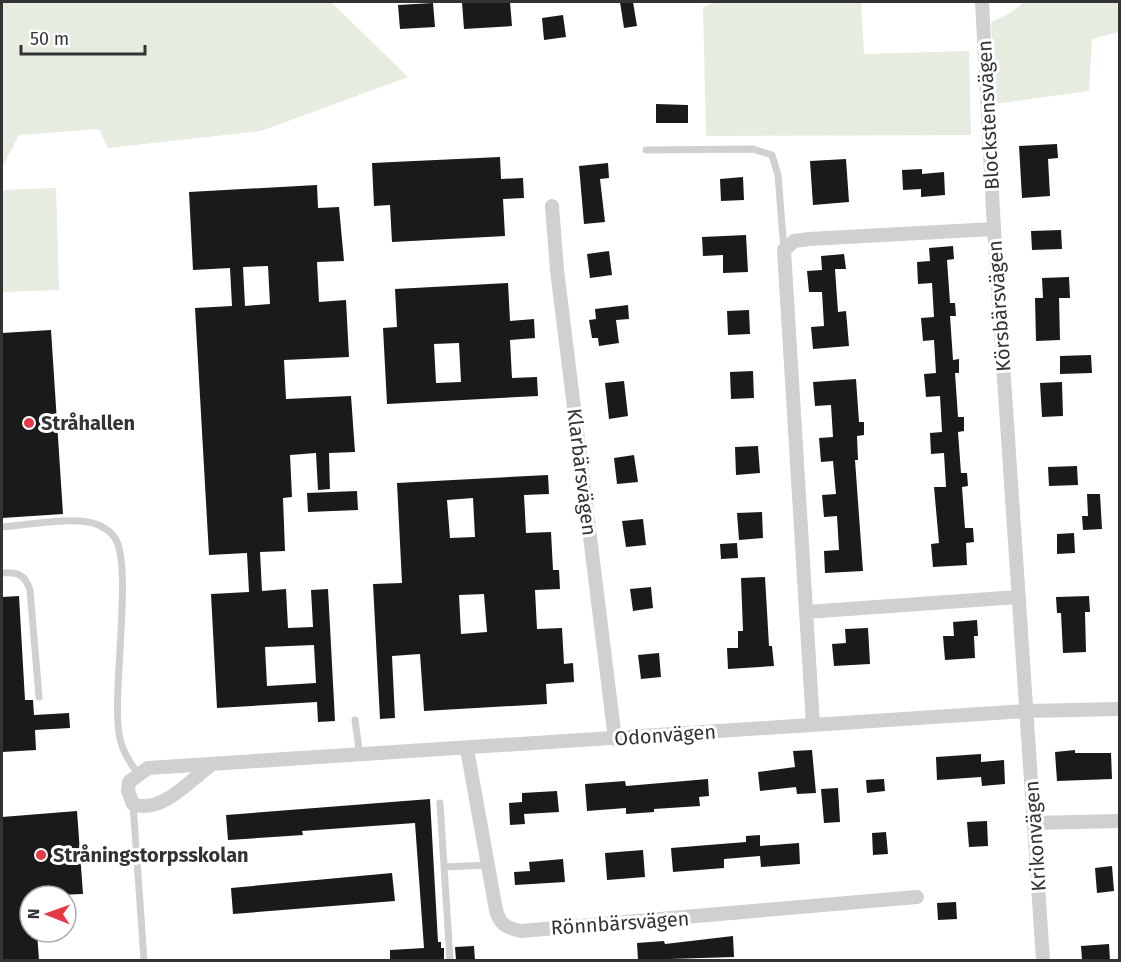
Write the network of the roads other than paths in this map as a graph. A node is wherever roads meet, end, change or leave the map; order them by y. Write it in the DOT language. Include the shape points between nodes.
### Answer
graph roads {
  1 [pos="982,2"];
  2 [pos="646,150"];
  3 [pos="552,206"];
  4 [pos="994,229"];
  5 [pos="784,250"];
  6 [pos="2,527"];
  7 [pos="2,573"];
  8 [pos="1018,597"];
  9 [pos="806,612"];
  10 [pos="39,697"];
  11 [pos="1119,709"];
  12 [pos="1027,711"];
  13 [pos="355,720"];
  14 [pos="813,725"];
  15 [pos="615,739"];
  16 [pos="467,749"];
  17 [pos="360,756"];
  18 [pos="211,765"];
  19 [pos="138,774"];
  20 [pos="440,802"];
  21 [pos="133,804"];
  22 [pos="1119,821"];
  23 [pos="1034,823"];
  24 [pos="487,865"];
  25 [pos="444,867"];
  26 [pos="917,897"];
  27 [pos="144,960"];
  28 [pos="450,960"];
  29 [pos="1043,960"];
  1 -- 4 [label="street, Blockstensvägen"];
  2 -- 5 [label="lane" via="753,149 772,155 778,175"];
  3 -- 15 [label="street, Klarbärsvägen"];
  4 -- 5 [label="street, Körsbärsvägen" via="809,239 794,242"];
  4 -- 8 [label="street, Körsbärsvägen"];
  5 -- 9 [label="street"];
  6 -- 19 [label="lane" via="89,522 115,537 121,553 122,586 118,733 125,756"];
  7 -- 10 [label="lane" via="20,574 30,590"];
  8 -- 9 [label="street"];
  8 -- 12 [label="street, Körsbärsvägen"];
  9 -- 14 [label="street"];
  11 -- 12 [label="street, Odonvägen"];
  12 -- 14 [label="street, Odonvägen"];
  12 -- 23 [label="street, Krikonvägen"];
  13 -- 17 [label="lane"];
  14 -- 15 [label="street, Odonvägen"];
  15 -- 16 [label="street, Odonvägen"];
  16 -- 17 [label="street, Odonvägen"];
  16 -- 24 [label="street, Rönnbärsvägen"];
  17 -- 18 [label="street, Odonvägen"];
  18 -- 19 [label="street, Odonvägen" via="148,768"];
  18 -- 21 [label="street" via="163,802 152,807"];
  19 -- 21 [label="street" via="129,782"];
  20 -- 25 [label="lane"];
  21 -- 27 [label="lane"];
  22 -- 23 [label="street"];
  23 -- 29 [label="street, Krikonvägen"];
  24 -- 25 [label="lane"];
  24 -- 26 [label="street, Rönnbärsvägen" via="499,920 507,928 521,931"];
  25 -- 28 [label="lane"];
}
